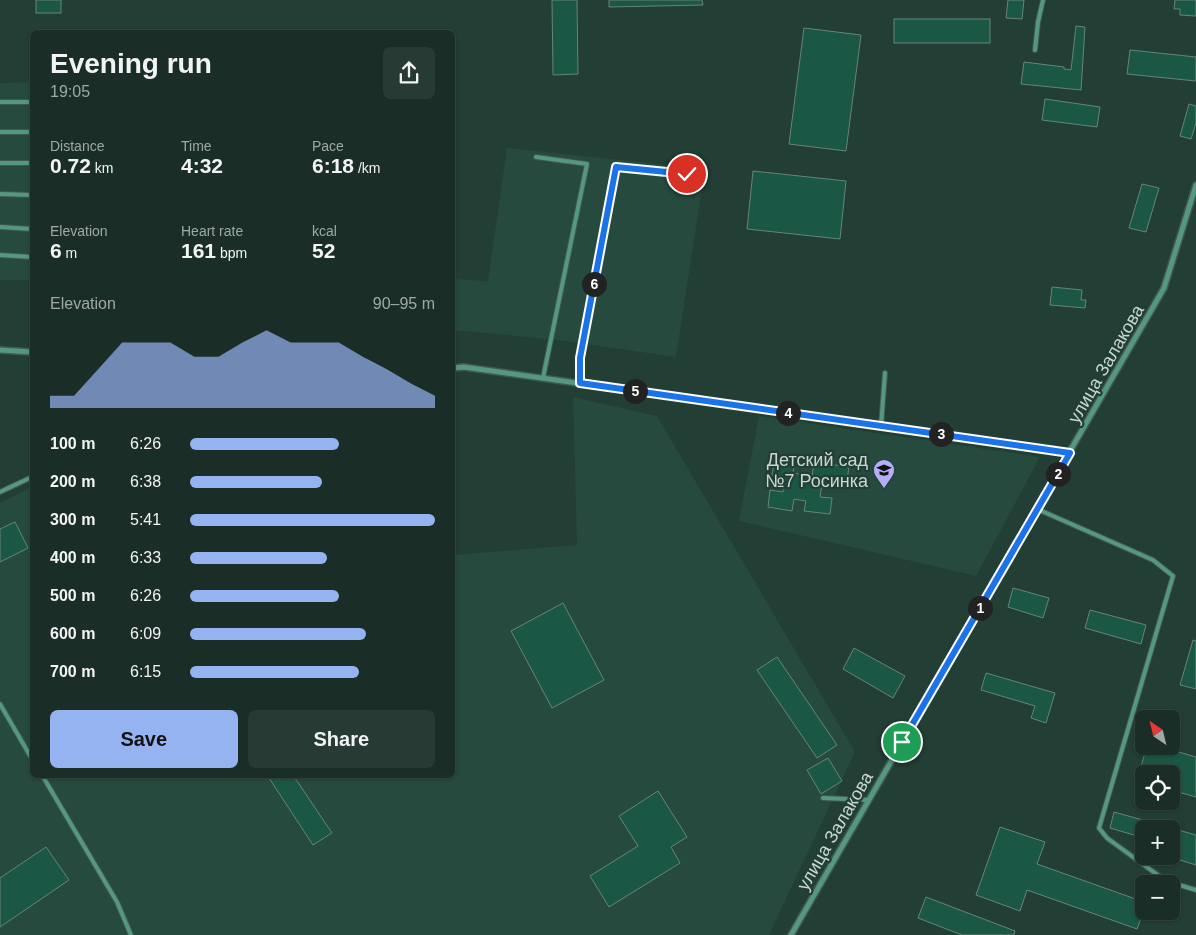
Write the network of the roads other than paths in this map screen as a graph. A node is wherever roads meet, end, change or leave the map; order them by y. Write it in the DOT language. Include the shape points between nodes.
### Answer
graph roads {
  1 [pos="1043,0"];
  2 [pos="1035,50"];
  3 [pos="0,102"];
  4 [pos="30,102"];
  5 [pos="0,132"];
  6 [pos="30,132"];
  7 [pos="536,157"];
  8 [pos="0,163"];
  9 [pos="30,163"];
  10 [pos="687,174"];
  11 [pos="1196,185"];
  12 [pos="0,194"];
  13 [pos="30,195"];
  14 [pos="0,226"];
  15 [pos="30,230"];
  16 [pos="0,256"];
  17 [pos="30,257"];
  18 [pos="0,350"];
  19 [pos="30,352"];
  20 [pos="455,368"];
  21 [pos="885,373"];
  22 [pos="543,378"];
  23 [pos="580,383"];
  24 [pos="881,426"];
  25 [pos="1070,453"];
  26 [pos="30,478"];
  27 [pos="0,492"];
  28 [pos="1037,509"];
  29 [pos="0,704"];
  30 [pos="30,756"];
  31 [pos="44,778"];
  32 [pos="823,798"];
  33 [pos="869,800"];
  34 [pos="1196,890"];
  35 [pos="131,935"];
  36 [pos="790,935"];
  1 -- 2 [label="lane"];
  3 -- 4 [label="lane"];
  5 -- 6 [label="lane"];
  7 -- 22 [label="lane" via="587,164"];
  8 -- 9 [label="lane"];
  10 -- 23 [label="lane" via="616,167 580,358"];
  11 -- 25 [label="street, улица Залакова" via="1164,288"];
  12 -- 13 [label="lane"];
  14 -- 15 [label="lane"];
  16 -- 17 [label="lane"];
  18 -- 19 [label="street"];
  20 -- 22 [label="street" via="464,366"];
  21 -- 24 [label="lane"];
  22 -- 23 [label="street"];
  23 -- 24 [label="street"];
  24 -- 25 [label="street"];
  25 -- 28 [label="street, улица Залакова"];
  26 -- 27 [label="lane"];
  28 -- 33 [label="street, улица Залакова"];
  28 -- 34 [label="lane" via="1153,560 1173,576 1099,828 1166,881"];
  29 -- 30 [label="lane"];
  31 -- 35 [label="lane" via="117,902"];
  32 -- 33 [label="lane"];
  33 -- 36 [label="street, улица Залакова"];
}
